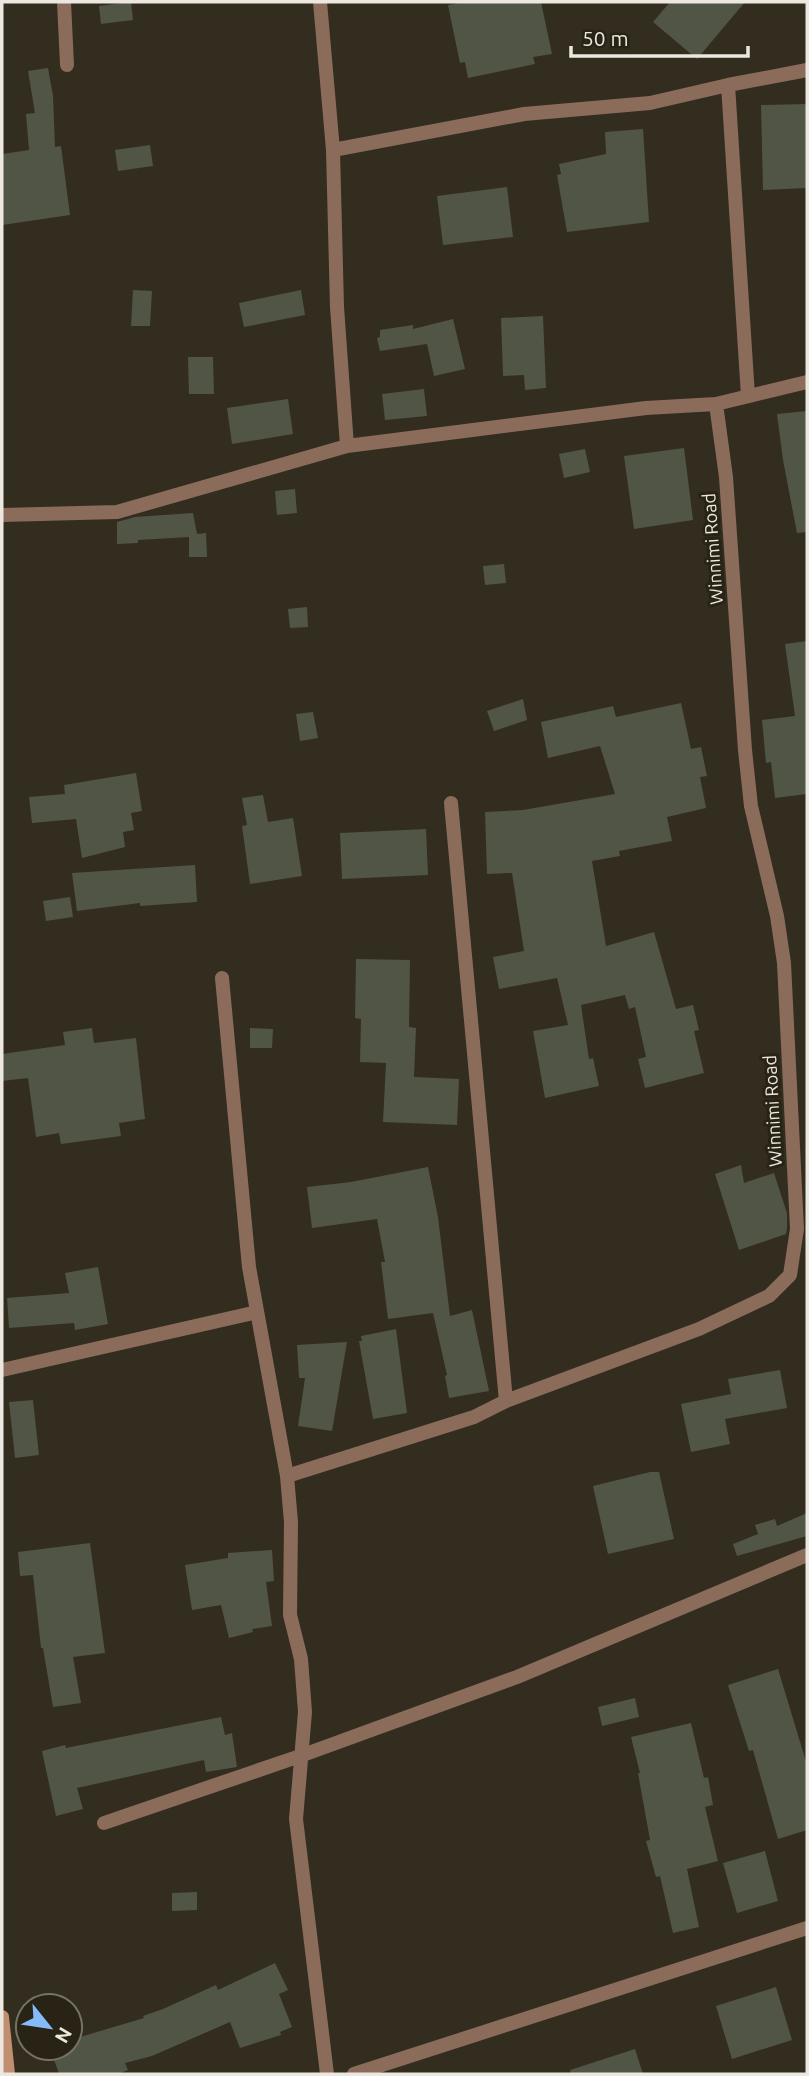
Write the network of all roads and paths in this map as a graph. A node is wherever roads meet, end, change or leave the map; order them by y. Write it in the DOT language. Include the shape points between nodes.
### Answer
graph roads {
  1 [pos="64,2"];
  2 [pos="320,2"];
  3 [pos="67,65"];
  4 [pos="807,70"];
  5 [pos="728,85"];
  6 [pos="332,150"];
  7 [pos="807,382"];
  8 [pos="748,396"];
  9 [pos="716,404"];
  10 [pos="347,446"];
  11 [pos="2,515"];
  12 [pos="451,803"];
  13 [pos="222,978"];
  14 [pos="257,1312"];
  15 [pos="2,1370"];
  16 [pos="506,1401"];
  17 [pos="287,1476"];
  18 [pos="807,1555"];
  19 [pos="303,1755"];
  20 [pos="104,1823"];
  21 [pos="807,1928"];
  22 [pos="2,2017"];
  23 [pos="8,2074"];
  24 [pos="327,2074"];
  25 [pos="354,2074"];
  1 -- 3 [label="street"];
  2 -- 6 [label="street"];
  4 -- 5 [label="street"];
  5 -- 6 [label="street" via="650,103 524,114"];
  5 -- 8 [label="street"];
  6 -- 10 [label="street"];
  7 -- 8 [label="street"];
  8 -- 9 [label="street"];
  9 -- 10 [label="street" via="646,408"];
  9 -- 16 [label="street, Winnimi Road" via="726,477 751,806 784,963 795,1255 790,1275 769,1296 699,1329"];
  10 -- 11 [label="street" via="117,512"];
  12 -- 16 [label="street"];
  13 -- 14 [label="street"];
  14 -- 15 [label="street"];
  14 -- 17 [label="street"];
  16 -- 17 [label="street, Winnimi Road" via="461,1421"];
  17 -- 19 [label="street" via="290,1615 301,1659"];
  18 -- 19 [label="street" via="517,1677"];
  19 -- 20 [label="street"];
  19 -- 24 [label="street" via="296,1819"];
  21 -- 25 [label="street"];
  22 -- 23 [label="street"];
}
